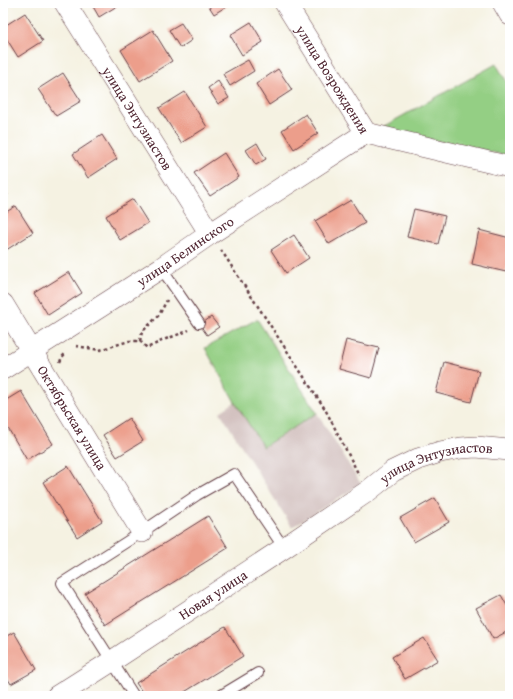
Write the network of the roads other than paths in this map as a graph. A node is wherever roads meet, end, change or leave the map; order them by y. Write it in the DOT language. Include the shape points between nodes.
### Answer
graph roads {
  1 [pos="65,3"];
  2 [pos="285,3"];
  3 [pos="502,3"];
  4 [pos="510,15"];
  5 [pos="366,133"];
  6 [pos="510,167"];
  7 [pos="210,234"];
  8 [pos="161,268"];
  9 [pos="3,304"];
  10 [pos="199,323"];
  11 [pos="32,350"];
  12 [pos="3,369"];
  13 [pos="510,450"];
  14 [pos="368,491"];
  15 [pos="142,532"];
  16 [pos="284,548"];
  17 [pos="112,661"];
  18 [pos="258,673"];
  19 [pos="57,696"];
  20 [pos="134,696"];
  21 [pos="220,696"];
  1 -- 7 [label="street, улица Энтузиастов"];
  2 -- 5 [label="street, улица Возрождения"];
  3 -- 4 [label="street"];
  5 -- 6 [label="street, улица Возрождения"];
  5 -- 7 [label="street, улица Белинского"];
  7 -- 8 [label="street, улица Белинского"];
  8 -- 10 [label="lane"];
  8 -- 11 [label="street, улица Белинского"];
  9 -- 11 [label="street, Октябрьская улица"];
  11 -- 12 [label="street, улица Белинского"];
  11 -- 15 [label="street, Октябрьская улица"];
  13 -- 14 [label="street, улица Энтузиастов" via="461,448 440,452 393,471"];
  14 -- 16 [label="street, Новая улица"];
  15 -- 16 [label="lane" via="234,474"];
  15 -- 17 [label="lane" via="62,583"];
  16 -- 17 [label="street, Новая улица"];
  17 -- 19 [label="street, Новая улица"];
  17 -- 20 [label="lane"];
  18 -- 21 [label="lane"];
}
